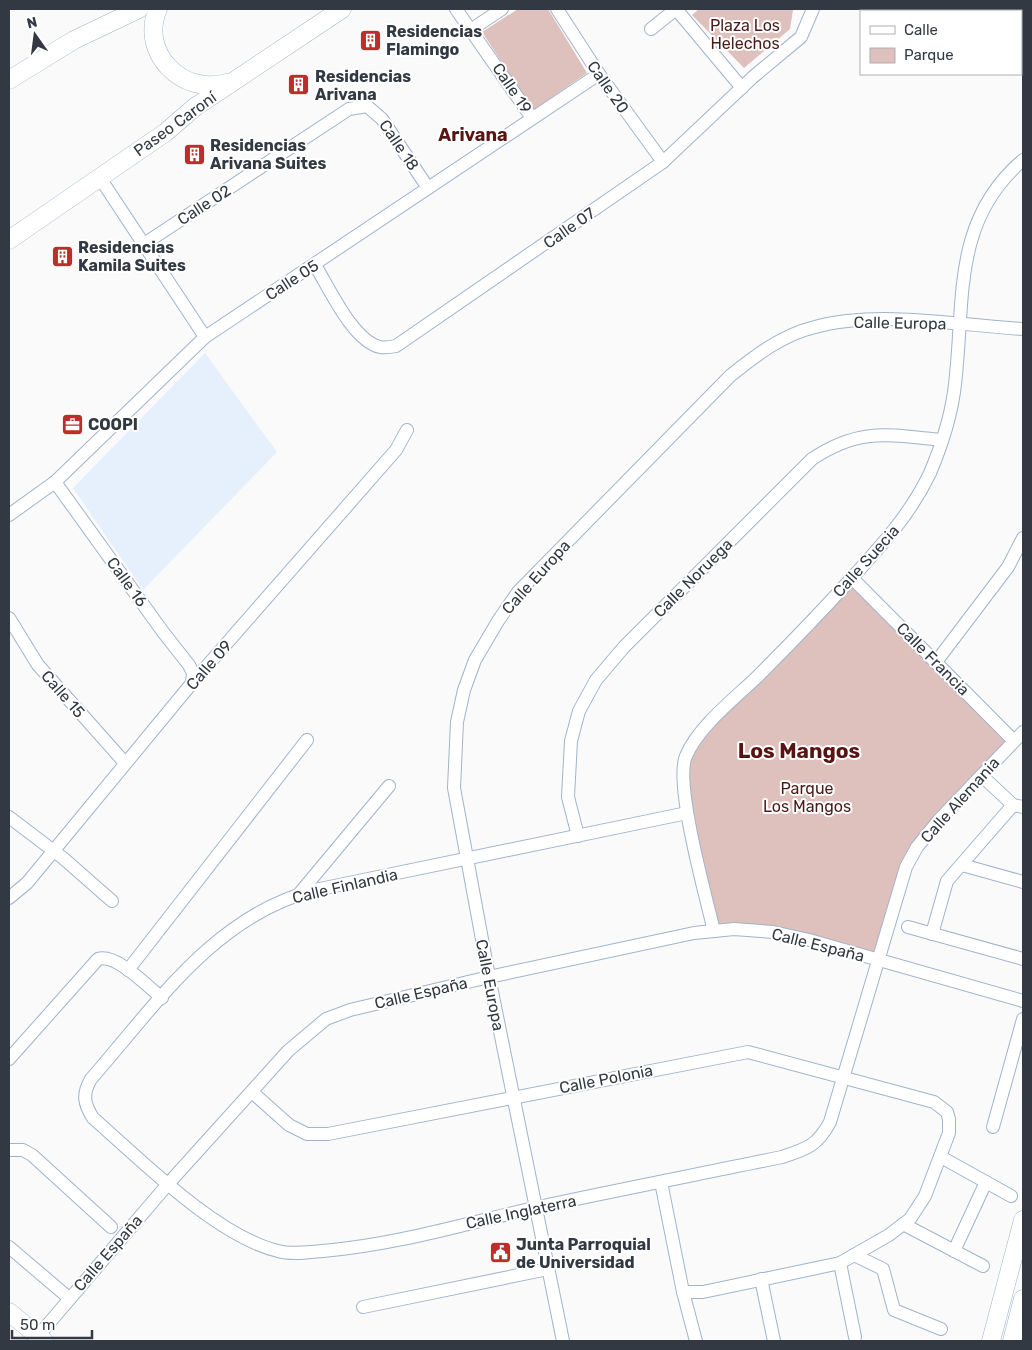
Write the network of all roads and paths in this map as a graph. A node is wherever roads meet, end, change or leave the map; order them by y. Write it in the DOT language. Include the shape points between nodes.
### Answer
graph roads {
  1 [pos="139,9"];
  2 [pos="158,9"];
  3 [pos="342,9"];
  4 [pos="456,9"];
  5 [pos="502,9"];
  6 [pos="557,9"];
  7 [pos="676,9"];
  8 [pos="813,9"];
  9 [pos="472,29"];
  10 [pos="651,29"];
  11 [pos="599,74"];
  12 [pos="9,80"];
  13 [pos="234,81"];
  14 [pos="742,88"];
  15 [pos="367,106"];
  16 [pos="532,118"];
  17 [pos="1023,160"];
  18 [pos="663,162"];
  19 [pos="100,178"];
  20 [pos="428,188"];
  21 [pos="9,240"];
  22 [pos="144,244"];
  23 [pos="315,265"];
  24 [pos="958,324"];
  25 [pos="1023,329"];
  26 [pos="205,337"];
  27 [pos="407,430"];
  28 [pos="942,440"];
  29 [pos="55,482"];
  30 [pos="9,514"];
  31 [pos="1023,538"];
  32 [pos="852,578"];
  33 [pos="9,618"];
  34 [pos="936,662"];
  35 [pos="192,683"];
  36 [pos="1023,732"];
  37 [pos="308,740"];
  38 [pos="1014,741"];
  39 [pos="125,763"];
  40 [pos="982,776"];
  41 [pos="389,786"];
  42 [pos="1018,806"];
  43 [pos="687,813"];
  44 [pos="9,817"];
  45 [pos="578,836"];
  46 [pos="53,852"];
  47 [pos="466,860"];
  48 [pos="962,865"];
  49 [pos="1023,882"];
  50 [pos="299,894"];
  51 [pos="9,898"];
  52 [pos="112,901"];
  53 [pos="908,927"];
  54 [pos="714,931"];
  55 [pos="932,934"];
  56 [pos="1023,959"];
  57 [pos="880,960"];
  58 [pos="128,970"];
  59 [pos="489,977"];
  60 [pos="162,998"];
  61 [pos="1023,1001"];
  62 [pos="1023,1018"];
  63 [pos="9,1059"];
  64 [pos="844,1077"];
  65 [pos="252,1092"];
  66 [pos="512,1098"];
  67 [pos="84,1100"];
  68 [pos="993,1127"];
  69 [pos="9,1150"];
  70 [pos="941,1157"];
  71 [pos="661,1182"];
  72 [pos="986,1182"];
  73 [pos="168,1184"];
  74 [pos="1011,1196"];
  75 [pos="535,1208"];
  76 [pos="1023,1220"];
  77 [pos="903,1224"];
  78 [pos="111,1228"];
  79 [pos="9,1248"];
  80 [pos="954,1251"];
  81 [pos="854,1255"];
  82 [pos="840,1263"];
  83 [pos="983,1266"];
  84 [pos="548,1269"];
  85 [pos="761,1279"];
  86 [pos="683,1292"];
  87 [pos="69,1298"];
  88 [pos="1023,1299"];
  89 [pos="363,1307"];
  90 [pos="9,1312"];
  91 [pos="941,1329"];
  92 [pos="854,1337"];
  93 [pos="41,1339"];
  94 [pos="563,1341"];
  95 [pos="696,1341"];
  96 [pos="774,1341"];
  97 [pos="991,1341"];
  98 [pos="1012,1341"];
  1 -- 12 [label="street" via="74,40"];
  2 -- 13 [label="street" via="154,22 155,43 170,71 201,86"];
  3 -- 13 [label="street, Paseo Caroní"];
  4 -- 9 [label="street, Calle 19"];
  5 -- 9 [label="street"];
  6 -- 11 [label="street, Calle 20"];
  7 -- 10 [label="street"];
  7 -- 14 [label="street"];
  8 -- 14 [label="street, Calle 07" via="801,37"];
  9 -- 16 [label="street, Calle 19"];
  11 -- 16 [label="street, Calle 05"];
  11 -- 18 [label="street, Calle 20"];
  13 -- 19 [label="street, Paseo Caroní"];
  14 -- 18 [label="street, Calle 07"];
  15 -- 20 [label="street, Calle 18" via="382,119"];
  15 -- 22 [label="street, Calle 02" via="350,109"];
  16 -- 20 [label="street, Calle 05"];
  17 -- 24 [label="street, Calle Suecia" via="997,188 975,227 966,256"];
  18 -- 23 [label="street, Calle 07" via="396,346 381,348 355,330"];
  19 -- 21 [label="street, Paseo Caroní"];
  19 -- 22 [label="street"];
  20 -- 23 [label="street, Calle 05"];
  22 -- 26 [label="street"];
  23 -- 26 [label="street, Calle 05"];
  24 -- 25 [label="street, Calle Europa"];
  24 -- 28 [label="street, Calle Suecia" via="954,391"];
  24 -- 47 [label="street, Calle Europa" via="885,319 847,321 814,327 759,352 730,376 518,592 475,660 456,722 454,788"];
  26 -- 29 [label="street, Calle 05"];
  27 -- 35 [label="street, Calle 09" via="396,450"];
  28 -- 32 [label="street, Calle Suecia" via="914,504 894,533"];
  28 -- 45 [label="street, Calle Noruega" via="880,435 833,445 812,459 624,647 596,680 579,710 571,740 568,797"];
  29 -- 30 [label="street, Calle 05"];
  29 -- 35 [label="street, Calle 16" via="189,665 193,673"];
  31 -- 34 [label="street" via="1008,568"];
  32 -- 34 [label="street, Calle Francia"];
  32 -- 43 [label="street, Calle Suecia" via="693,742 685,758 683,774"];
  33 -- 39 [label="street, Calle 15" via="38,666"];
  34 -- 38 [label="street, Calle Francia"];
  35 -- 39 [label="street, Calle 09"];
  36 -- 38 [label="street, Calle Alemania"];
  37 -- 58 [label="street"];
  38 -- 40 [label="street, Calle Alemania"];
  39 -- 46 [label="street, Calle 09"];
  40 -- 42 [label="street"];
  40 -- 57 [label="street, Calle Alemania" via="939,820 913,854 906,867"];
  41 -- 50 [label="street"];
  42 -- 48 [label="street"];
  43 -- 45 [label="street, Calle Finlandia"];
  43 -- 54 [label="street, Calle Suecia"];
  44 -- 46 [label="street"];
  45 -- 47 [label="street, Calle Finlandia"];
  46 -- 51 [label="street, Calle 09" via="27,883"];
  46 -- 52 [label="street"];
  47 -- 50 [label="street, Calle Finlandia"];
  47 -- 59 [label="street, Calle Europa"];
  48 -- 49 [label="street"];
  48 -- 55 [label="street" via="947,881"];
  50 -- 60 [label="street, Calle Finlandia" via="256,914 228,932 196,960"];
  53 -- 55 [label="street"];
  54 -- 57 [label="street, Calle España" via="773,932"];
  54 -- 59 [label="street, Calle España"];
  55 -- 56 [label="street"];
  57 -- 61 [label="street, Calle España"];
  57 -- 64 [label="street, Calle Inglaterra"];
  58 -- 60 [label="street"];
  58 -- 63 [label="street" via="109,957 93,962"];
  59 -- 65 [label="street, Calle España" via="350,1010 326,1019 288,1051"];
  59 -- 66 [label="street, Calle Europa"];
  60 -- 67 [label="street, Calle Finlandia" via="91,1079 85,1088"];
  62 -- 68 [label="street"];
  64 -- 66 [label="street, Calle Polonia" via="748,1052"];
  64 -- 70 [label="street, Calle Polonia" via="934,1102 947,1112 949,1133"];
  64 -- 71 [label="street, Calle Inglaterra" via="830,1122 822,1137 806,1149"];
  65 -- 66 [label="street, Calle Polonia" via="289,1125 307,1134 328,1134"];
  65 -- 73 [label="street, Calle España"];
  66 -- 75 [label="street, Calle Europa"];
  67 -- 73 [label="street, Calle Inglaterra" via="92,1118"];
  69 -- 78 [label="street" via="23,1150 32,1155"];
  70 -- 72 [label="street"];
  70 -- 77 [label="street" via="925,1196"];
  71 -- 75 [label="street, Calle Inglaterra"];
  71 -- 86 [label="street"];
  72 -- 74 [label="street"];
  72 -- 80 [label="street"];
  73 -- 75 [label="street, Calle Inglaterra" via="232,1232 254,1244 280,1252 367,1246"];
  73 -- 87 [label="street, Calle España"];
  75 -- 84 [label="street, Calle Europa"];
  76 -- 97 [label="street"];
  77 -- 80 [label="street"];
  77 -- 81 [label="street"];
  79 -- 87 [label="street"];
  80 -- 83 [label="street"];
  81 -- 82 [label="street"];
  81 -- 91 [label="street" via="883,1269 894,1310"];
  82 -- 85 [label="street"];
  82 -- 92 [label="street"];
  84 -- 89 [label="street"];
  84 -- 94 [label="street, Calle Europa"];
  85 -- 86 [label="street" via="703,1292"];
  85 -- 96 [label="street"];
  86 -- 95 [label="street"];
  87 -- 93 [label="street, Calle España"];
  88 -- 98 [label="street"];
  90 -- 93 [label="street"];
}
